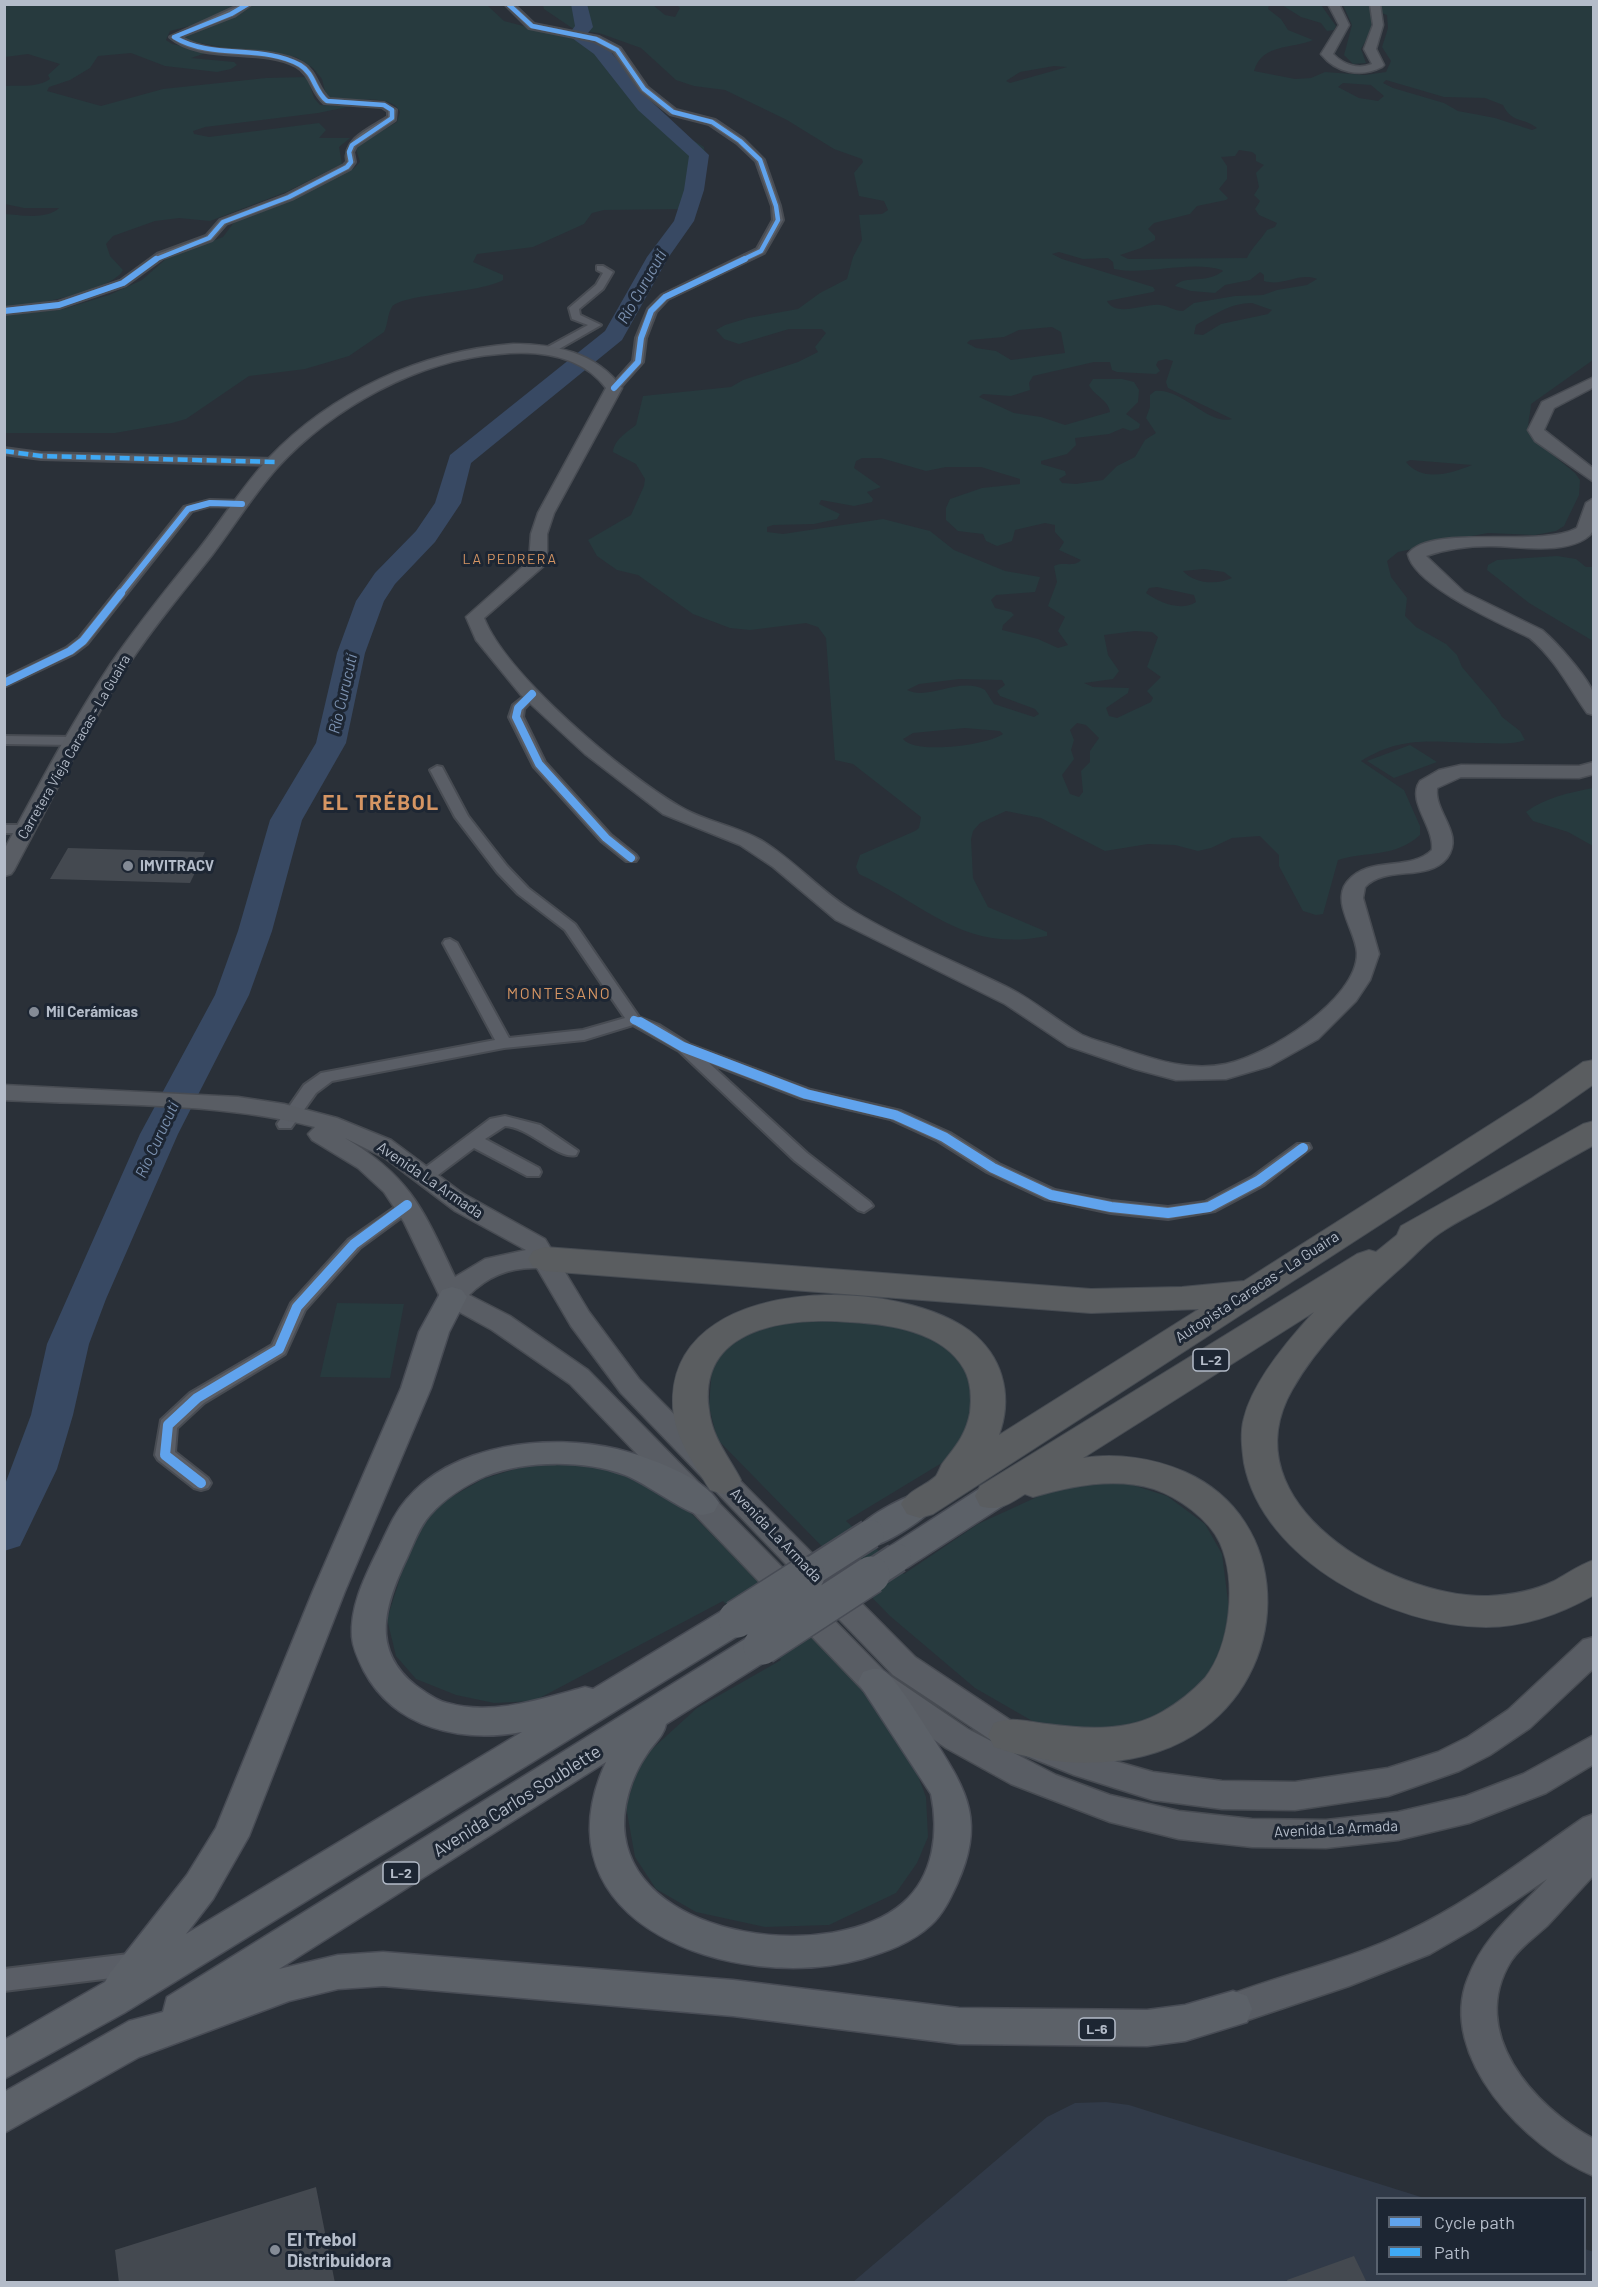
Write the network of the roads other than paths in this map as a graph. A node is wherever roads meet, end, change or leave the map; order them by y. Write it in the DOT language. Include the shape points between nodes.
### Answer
graph roads {
  1 [pos="248,4"];
  2 [pos="508,4"];
  3 [pos="1333,4"];
  4 [pos="1375,4"];
  5 [pos="600,268"];
  6 [pos="4,311"];
  7 [pos="548,351"];
  8 [pos="1593,381"];
  9 [pos="609,382"];
  10 [pos="4,451"];
  11 [pos="275,462"];
  12 [pos="1593,477"];
  13 [pos="243,504"];
  14 [pos="1593,504"];
  15 [pos="4,683"];
  16 [pos="532,694"];
  17 [pos="1593,709"];
  18 [pos="4,740"];
  19 [pos="74,741"];
  20 [pos="1593,768"];
  21 [pos="437,770"];
  22 [pos="4,829"];
  23 [pos="26,829"];
  24 [pos="631,858"];
  25 [pos="4,870"];
  26 [pos="450,943"];
  27 [pos="634,1020"];
  28 [pos="504,1043"];
  29 [pos="683,1047"];
  30 [pos="1593,1069"];
  31 [pos="4,1092"];
  32 [pos="118,1101"];
  33 [pos="4,1102"];
  34 [pos="289,1119"];
  35 [pos="1593,1131"];
  36 [pos="475,1141"];
  37 [pos="1303,1148"];
  38 [pos="570,1151"];
  39 [pos="533,1172"];
  40 [pos="424,1177"];
  41 [pos="407,1205"];
  42 [pos="864,1206"];
  43 [pos="1430,1224"];
  44 [pos="546,1258"];
  45 [pos="1249,1291"];
  46 [pos="452,1297"];
  47 [pos="201,1483"];
  48 [pos="713,1492"];
  49 [pos="993,1496"];
  50 [pos="920,1504"];
  51 [pos="1593,1575"];
  52 [pos="1593,1649"];
  53 [pos="875,1682"];
  54 [pos="618,1692"];
  55 [pos="674,1703"];
  56 [pos="1008,1735"];
  57 [pos="1593,1748"];
  58 [pos="1593,1828"];
  59 [pos="1593,1851"];
  60 [pos="141,1964"];
  61 [pos="4,1980"];
  62 [pos="110,2000"];
  63 [pos="1233,2008"];
  64 [pos="128,2043"];
  65 [pos="4,2061"];
  66 [pos="4,2114"];
  67 [pos="1593,2159"];
  1 -- 6 [label="street" via="231,15 174,37 235,54 289,60 312,74 323,99 330,103 384,105 392,110 392,118 352,145 347,167 290,197 223,222 209,238 160,256 130,280 59,305"];
  2 -- 9 [label="street" via="532,26 596,39 617,51 644,89 673,112 712,122 740,141 760,160 776,207 778,220 762,251 665,297 651,311 641,338 638,362"];
  3 -- 4 [label="main road" via="1344,25 1327,54 1338,65 1356,69 1378,65 1370,49 1378,25"];
  5 -- 7 [label="street" via="608,272 600,287 574,308 575,317 596,325"];
  7 -- 9 [label="main road, Carretera Vieja Caracas - La Guaira" via="588,364"];
  7 -- 11 [label="main road, Carretera Vieja Caracas - La Guaira" via="509,348 476,352 377,387 321,420"];
  8 -- 12 [label="main road" via="1546,405 1536,430"];
  9 -- 16 [label="main road" via="613,394 546,513 538,534 538,563 475,616 483,639"];
  10 -- 11 [label="street" via="53,457"];
  11 -- 13 [label="main road, Carretera Vieja Caracas - La Guaira"];
  13 -- 15 [label="street" via="210,503 188,509 83,641 30,673"];
  13 -- 19 [label="main road, Carretera Vieja Caracas - La Guaira" via="137,639"];
  14 -- 17 [label="main road" via="1584,531 1571,538 1550,543 1471,542 1417,554 1418,560 1458,596 1547,642"];
  16 -- 20 [label="main road" via="568,730 657,802 758,846 844,915 1013,999 1076,1041 1115,1057 1176,1073 1226,1072 1262,1061 1310,1034 1348,996 1359,980 1368,954 1352,890 1356,883 1375,872 1418,865 1443,849 1443,837 1426,798 1427,785 1434,779 1461,771 1579,772"];
  16 -- 24 [label="street" via="518,708 516,717 539,764 606,838"];
  18 -- 19 [label="street"];
  19 -- 23 [label="main road, Carretera Vieja Caracas - La Guaira"];
  21 -- 27 [label="street" via="462,817 502,869 523,891 570,927"];
  22 -- 23 [label="street"];
  23 -- 25 [label="main road, Carretera Vieja Caracas - La Guaira"];
  26 -- 28 [label="street"];
  27 -- 28 [label="street" via="584,1035"];
  27 -- 29 [label="street"];
  28 -- 34 [label="street" via="327,1077 310,1089"];
  29 -- 37 [label="street" via="806,1094 895,1115 1051,1195 1111,1206 1168,1213 1209,1207 1258,1181"];
  29 -- 42 [label="street" via="801,1157"];
  30 -- 45 [label="highway, Autopista Caracas - La Guaira / L-2"];
  31 -- 32 [label="main road, Avenida La Armada"];
  32 -- 33 [label="main road, Avenida La Armada"];
  32 -- 34 [label="main road, Avenida La Armada" via="234,1110"];
  34 -- 40 [label="main road, Avenida La Armada" via="333,1124 375,1141"];
  34 -- 41 [label="main road, Avenida La Armada" via="347,1148 382,1174"];
  35 -- 43 [label="highway, L-2"];
  36 -- 38 [label="street" via="507,1119 518,1121"];
  36 -- 39 [label="street"];
  36 -- 40 [label="street"];
  40 -- 44 [label="main road, Avenida La Armada" via="477,1214 525,1237"];
  41 -- 46 [label="main road, Avenida La Armada"];
  41 -- 47 [label="street" via="354,1244 304,1299 279,1349 196,1398 168,1425 165,1455"];
  43 -- 49 [label="highway, L-2"];
  43 -- 51 [label="highway" via="1330,1318 1292,1363 1263,1415 1261,1463 1268,1488 1305,1536 1333,1561 1358,1578 1426,1602 1471,1611 1512,1610 1547,1602"];
  44 -- 45 [label="highway" via="1091,1301 1182,1299"];
  44 -- 46 [label="main road" via="492,1264"];
  44 -- 48 [label="main road, Avenida La Armada" via="605,1355"];
  45 -- 50 [label="highway, Autopista Caracas - La Guaira / L-2"];
  46 -- 48 [label="main road, Avenida La Armada" via="501,1323 579,1377"];
  46 -- 60 [label="main road" via="434,1332 416,1388 338,1569 231,1836 200,1887"];
  48 -- 50 [label="highway" via="692,1415 691,1381 703,1353 732,1328 775,1311 805,1308 880,1312 922,1322 968,1348 989,1388 985,1427 973,1455"];
  48 -- 53 [label="main road, Avenida La Armada"];
  48 -- 54 [label="main road" via="625,1464 577,1455 528,1454 476,1468 453,1480 424,1500 401,1533 382,1576 369,1621 374,1656 404,1698 442,1716 485,1722"];
  48 -- 56 [label="main road, Avenida La Armada" via="904,1666"];
  49 -- 55 [label="main road, Avenida Carlos Soublette / L-2, bridge"];
  49 -- 56 [label="highway" via="1073,1472 1120,1468 1169,1480 1194,1493 1230,1526 1247,1571 1246,1612 1239,1647 1220,1687 1182,1721 1155,1734 1120,1742 1083,1744"];
  50 -- 54 [label="main road, L-2, bridge"];
  52 -- 56 [label="main road, Avenida La Armada" via="1519,1719 1479,1746 1419,1773 1359,1789 1262,1797 1153,1786 1085,1766"];
  53 -- 55 [label="main road" via="949,1794 951,1851 937,1887 912,1918 866,1943 827,1951 752,1949 714,1943 659,1917 621,1880 605,1836 611,1793 629,1751"];
  53 -- 57 [label="main road, Avenida La Armada" via="948,1734 1047,1786 1115,1809 1208,1829 1300,1834 1366,1831 1437,1820 1500,1801"];
  54 -- 62 [label="main road, L-2"];
  55 -- 64 [label="main road, Avenida Carlos Soublette / L-2"];
  58 -- 63 [label="main road, L-6" via="1420,1942 1320,1982"];
  59 -- 67 [label="main road" via="1499,1949 1489,1967 1478,2009 1488,2056 1498,2076 1532,2116"];
  60 -- 61 [label="street"];
  60 -- 62 [label="main road"];
  62 -- 65 [label="main road, L-2"];
  63 -- 64 [label="main road, L-6" via="1185,2023 1147,2028 959,2026 733,1998 383,1968 338,1972 289,1983"];
  64 -- 66 [label="main road, Avenida Carlos Soublette / L-2"];
}
